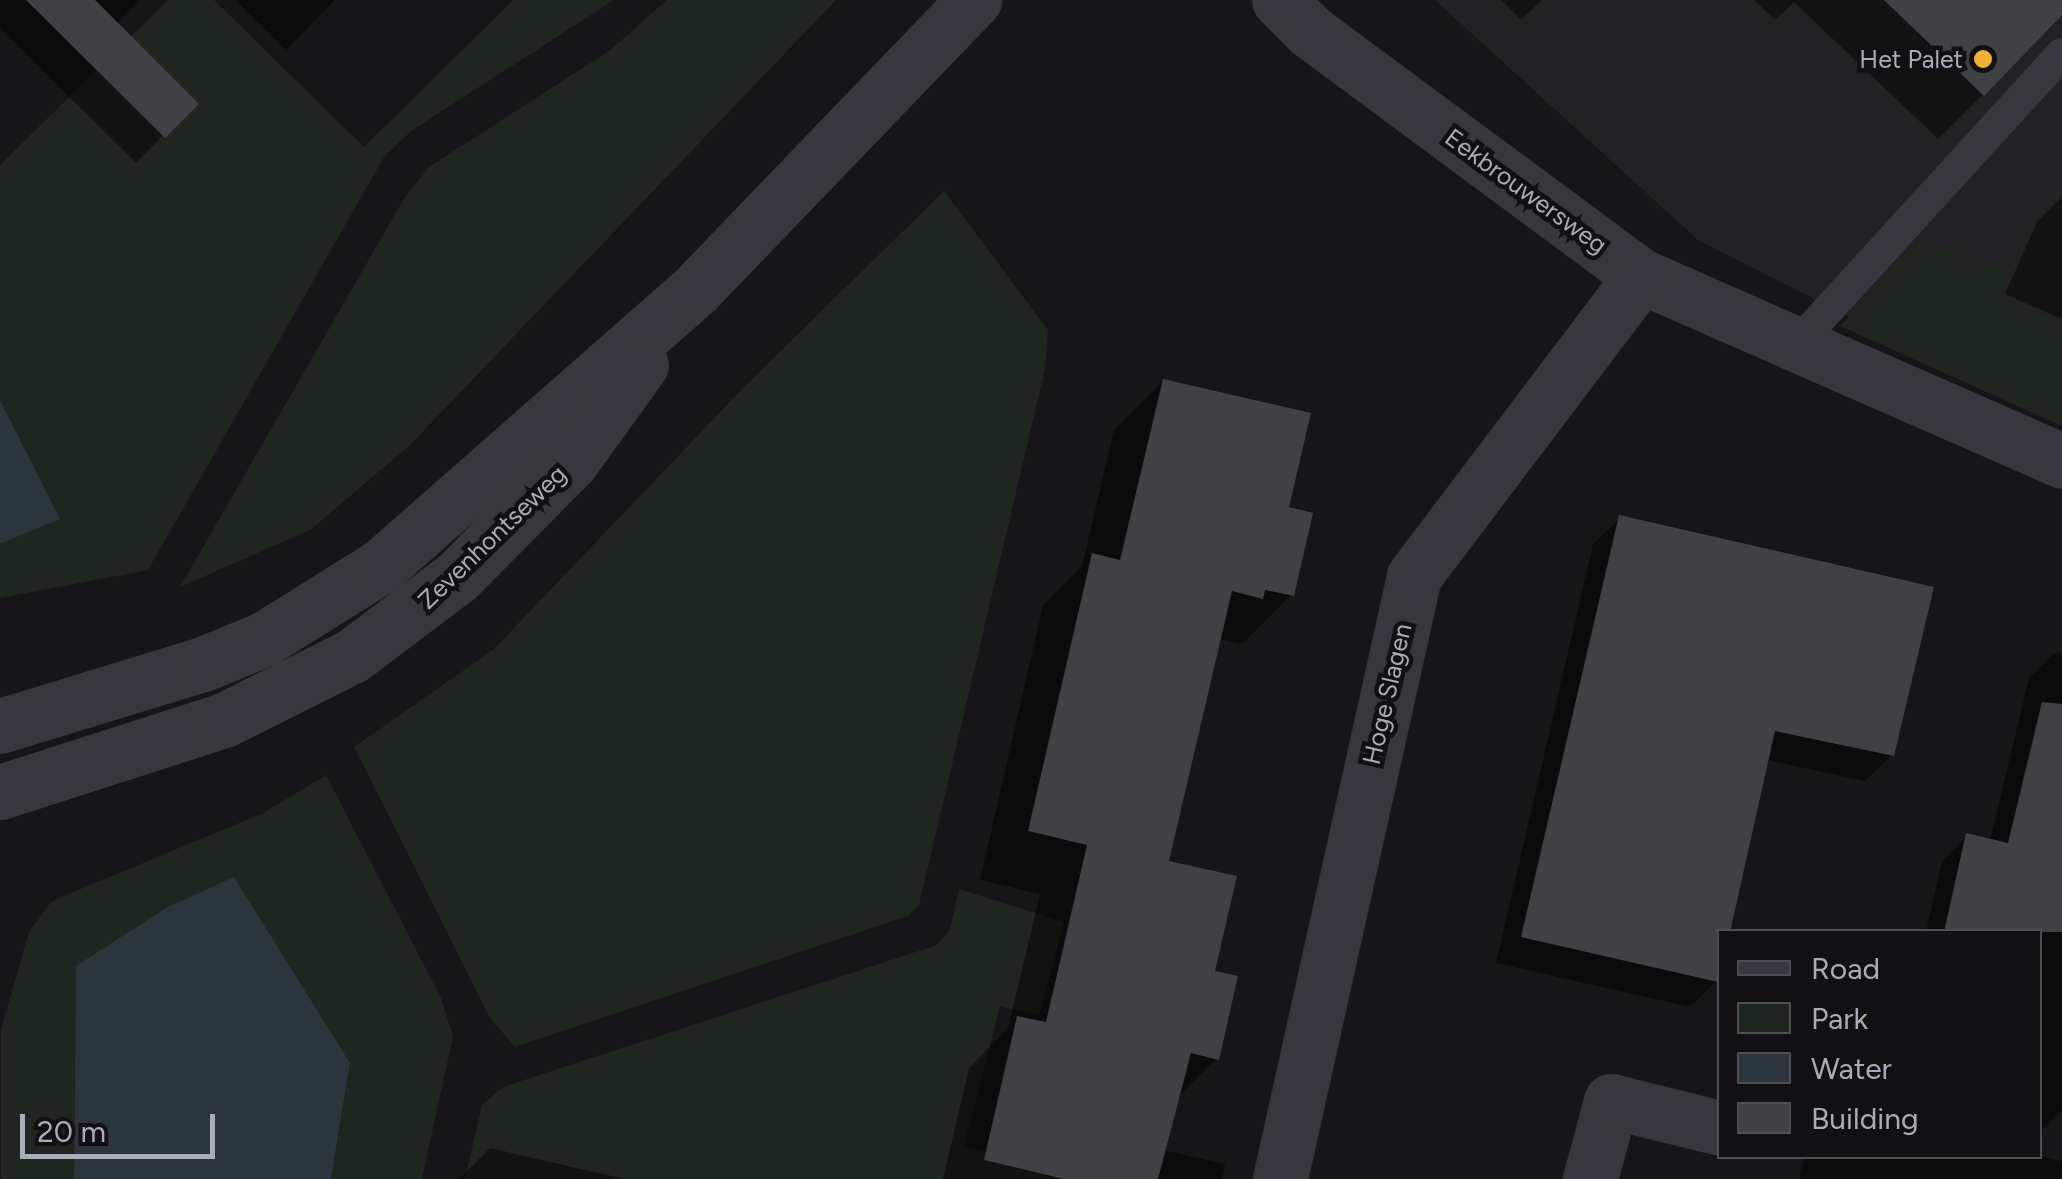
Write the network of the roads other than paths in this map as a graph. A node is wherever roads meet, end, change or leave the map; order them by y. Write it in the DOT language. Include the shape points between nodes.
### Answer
graph roads {
  1 [pos="974,0"];
  2 [pos="1278,0"];
  3 [pos="2062,54"];
  4 [pos="1641,276"];
  5 [pos="697,288"];
  6 [pos="1796,345"];
  7 [pos="2062,461"];
  8 [pos="0,726"];
  9 [pos="0,792"];
  10 [pos="1717,1127"];
  11 [pos="1280,1179"];
  12 [pos="1590,1179"];
  1 -- 5 [label="street, Zevenhontseweg"];
  2 -- 4 [label="street, Eekbrouwersweg" via="1311,32"];
  3 -- 6 [label="lane"];
  4 -- 6 [label="street, Eekbrouwersweg"];
  4 -- 11 [label="street, Hoge Slagen" via="1414,576"];
  5 -- 8 [label="street, Zevenhontseweg" via="434,522 328,600 204,664"];
  5 -- 9 [label="street, Zevenhontseweg" via="570,462 406,619 286,694"];
  6 -- 7 [label="street, Eekbrouwersweg"];
  10 -- 12 [label="street" via="1611,1101"];
}
